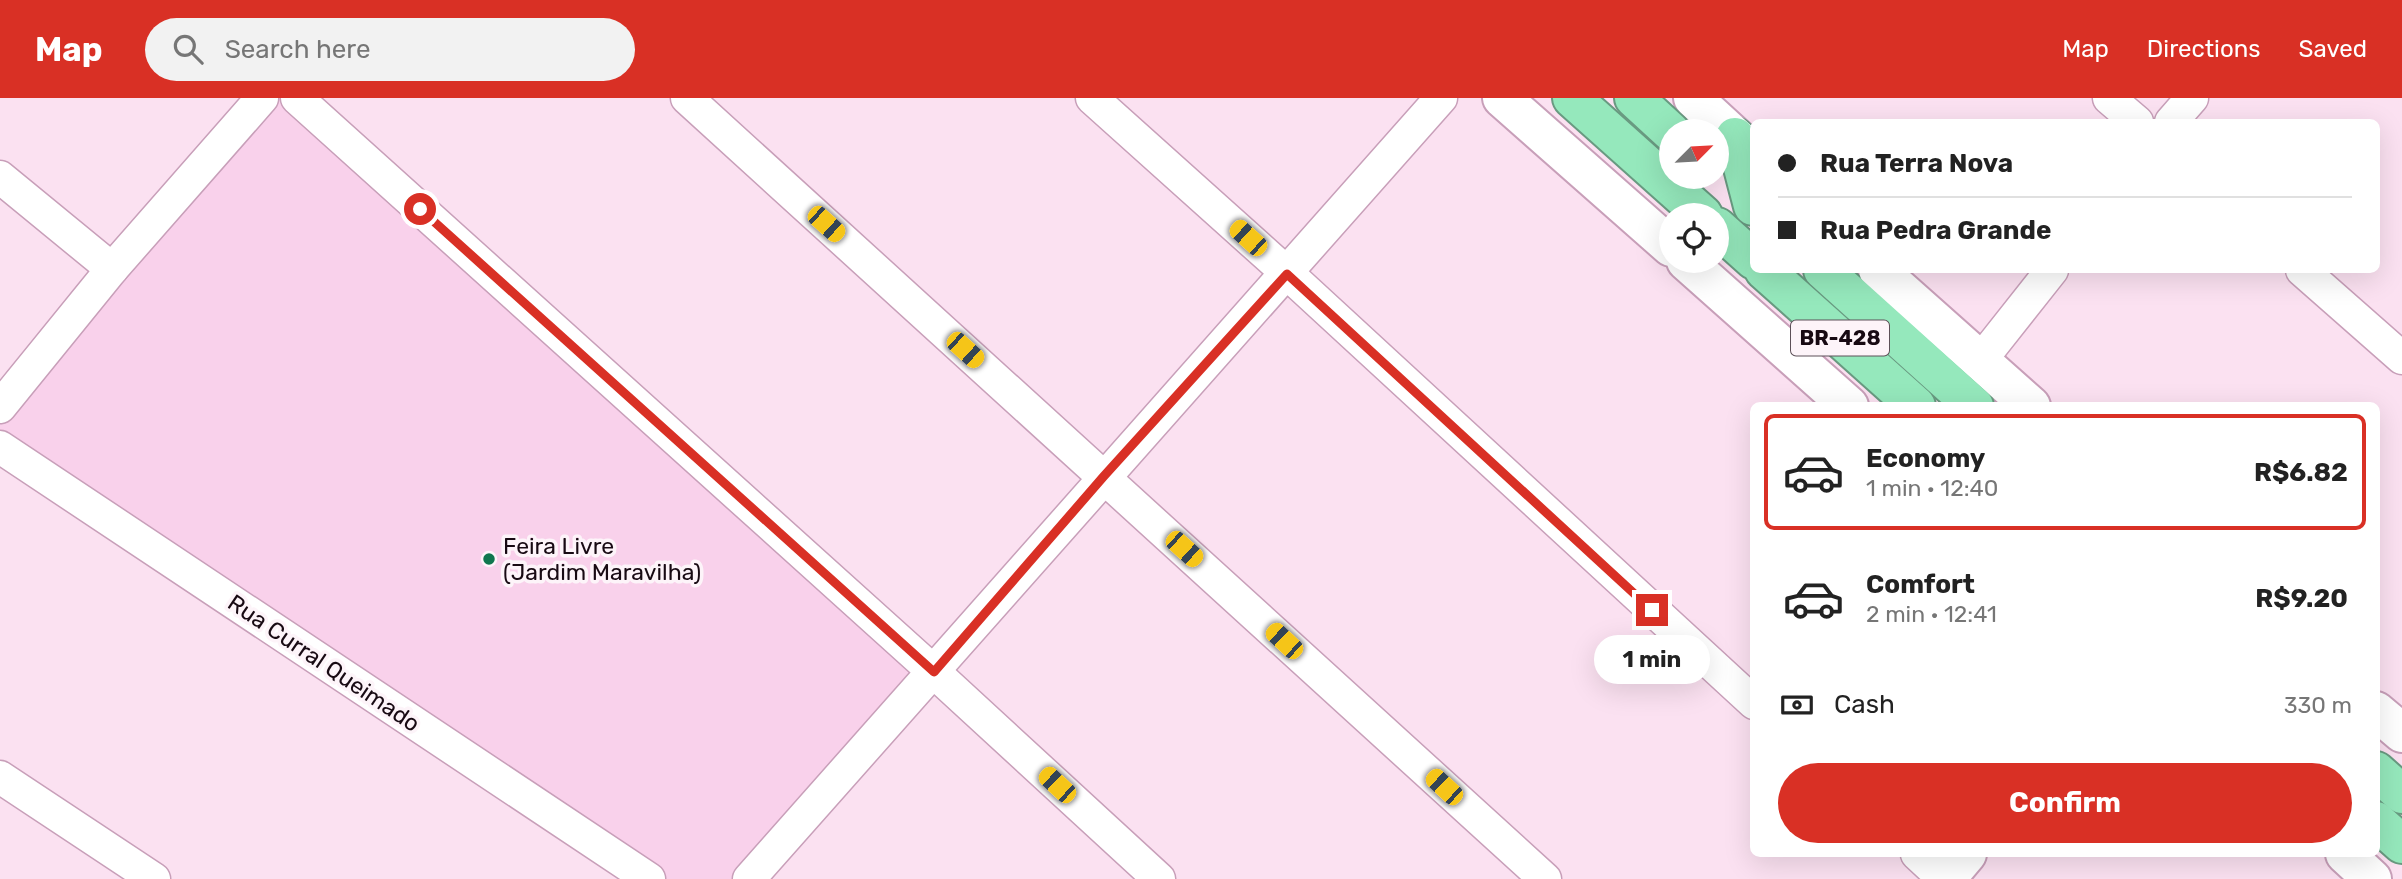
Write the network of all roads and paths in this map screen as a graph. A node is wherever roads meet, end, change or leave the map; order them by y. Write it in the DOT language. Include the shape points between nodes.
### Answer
graph roads {
  1 [pos="262,98"];
  2 [pos="297,98"];
  3 [pos="687,98"];
  4 [pos="1092,98"];
  5 [pos="1441,98"];
  6 [pos="1502,98"];
  7 [pos="1572,98"];
  8 [pos="1634,98"];
  9 [pos="1693,98"];
  10 [pos="2109,98"];
  11 [pos="2192,98"];
  12 [pos="2134,119"];
  13 [pos="2174,119"];
  14 [pos="1659,121"];
  15 [pos="1744,145"];
  16 [pos="0,177"];
  17 [pos="1729,184"];
  18 [pos="1750,186"];
  19 [pos="1690,203"];
  20 [pos="1750,203"];
  21 [pos="1659,236"];
  22 [pos="1729,238"];
  23 [pos="1750,256"];
  24 [pos="112,269"];
  25 [pos="1699,273"];
  26 [pos="1767,273"];
  27 [pos="1826,273"];
  28 [pos="1881,273"];
  29 [pos="2050,273"];
  30 [pos="2305,273"];
  31 [pos="1287,274"];
  32 [pos="2402,358"];
  33 [pos="1980,361"];
  34 [pos="1845,402"];
  35 [pos="1912,402"];
  36 [pos="1970,402"];
  37 [pos="2026,402"];
  38 [pos="0,407"];
  39 [pos="0,447"];
  40 [pos="1104,476"];
  41 [pos="934,672"];
  42 [pos="1750,699"];
  43 [pos="2380,714"];
  44 [pos="2402,733"];
  45 [pos="2380,775"];
  46 [pos="0,777"];
  47 [pos="2402,794"];
  48 [pos="2380,825"];
  49 [pos="2402,844"];
  50 [pos="1920,857"];
  51 [pos="1964,857"];
  52 [pos="2348,857"];
  53 [pos="154,879"];
  54 [pos="649,879"];
  55 [pos="750,879"];
  56 [pos="1159,879"];
  57 [pos="1545,879"];
  58 [pos="1945,879"];
  59 [pos="2372,879"];
  1 -- 24 [label="street"];
  2 -- 41 [label="street"];
  3 -- 40 [label="street"];
  4 -- 31 [label="street"];
  5 -- 31 [label="street"];
  6 -- 21 [label="main road"];
  7 -- 19 [label="highway"];
  8 -- 14 [label="highway"];
  9 -- 15 [label="main road"];
  10 -- 12 [label="street"];
  11 -- 13 [label="street"];
  15 -- 18 [label="highway"];
  16 -- 24 [label="street"];
  17 -- 20 [label="highway"];
  22 -- 23 [label="highway"];
  24 -- 38 [label="street"];
  25 -- 34 [label="main road"];
  26 -- 35 [label="highway, BR-428"];
  27 -- 36 [label="highway, BR-428"];
  28 -- 33 [label="main road"];
  29 -- 33 [label="street"];
  30 -- 32 [label="street"];
  31 -- 40 [label="street"];
  31 -- 42 [label="street"];
  33 -- 37 [label="main road"];
  39 -- 54 [label="street, Rua Curral Queimado"];
  40 -- 41 [label="street"];
  40 -- 57 [label="street"];
  41 -- 55 [label="street"];
  41 -- 56 [label="street"];
  43 -- 44 [label="main road"];
  45 -- 47 [label="highway"];
  46 -- 53 [label="street"];
  48 -- 49 [label="highway"];
  50 -- 58 [label="street"];
  51 -- 58 [label="main road"];
  52 -- 59 [label="main road"];
}
